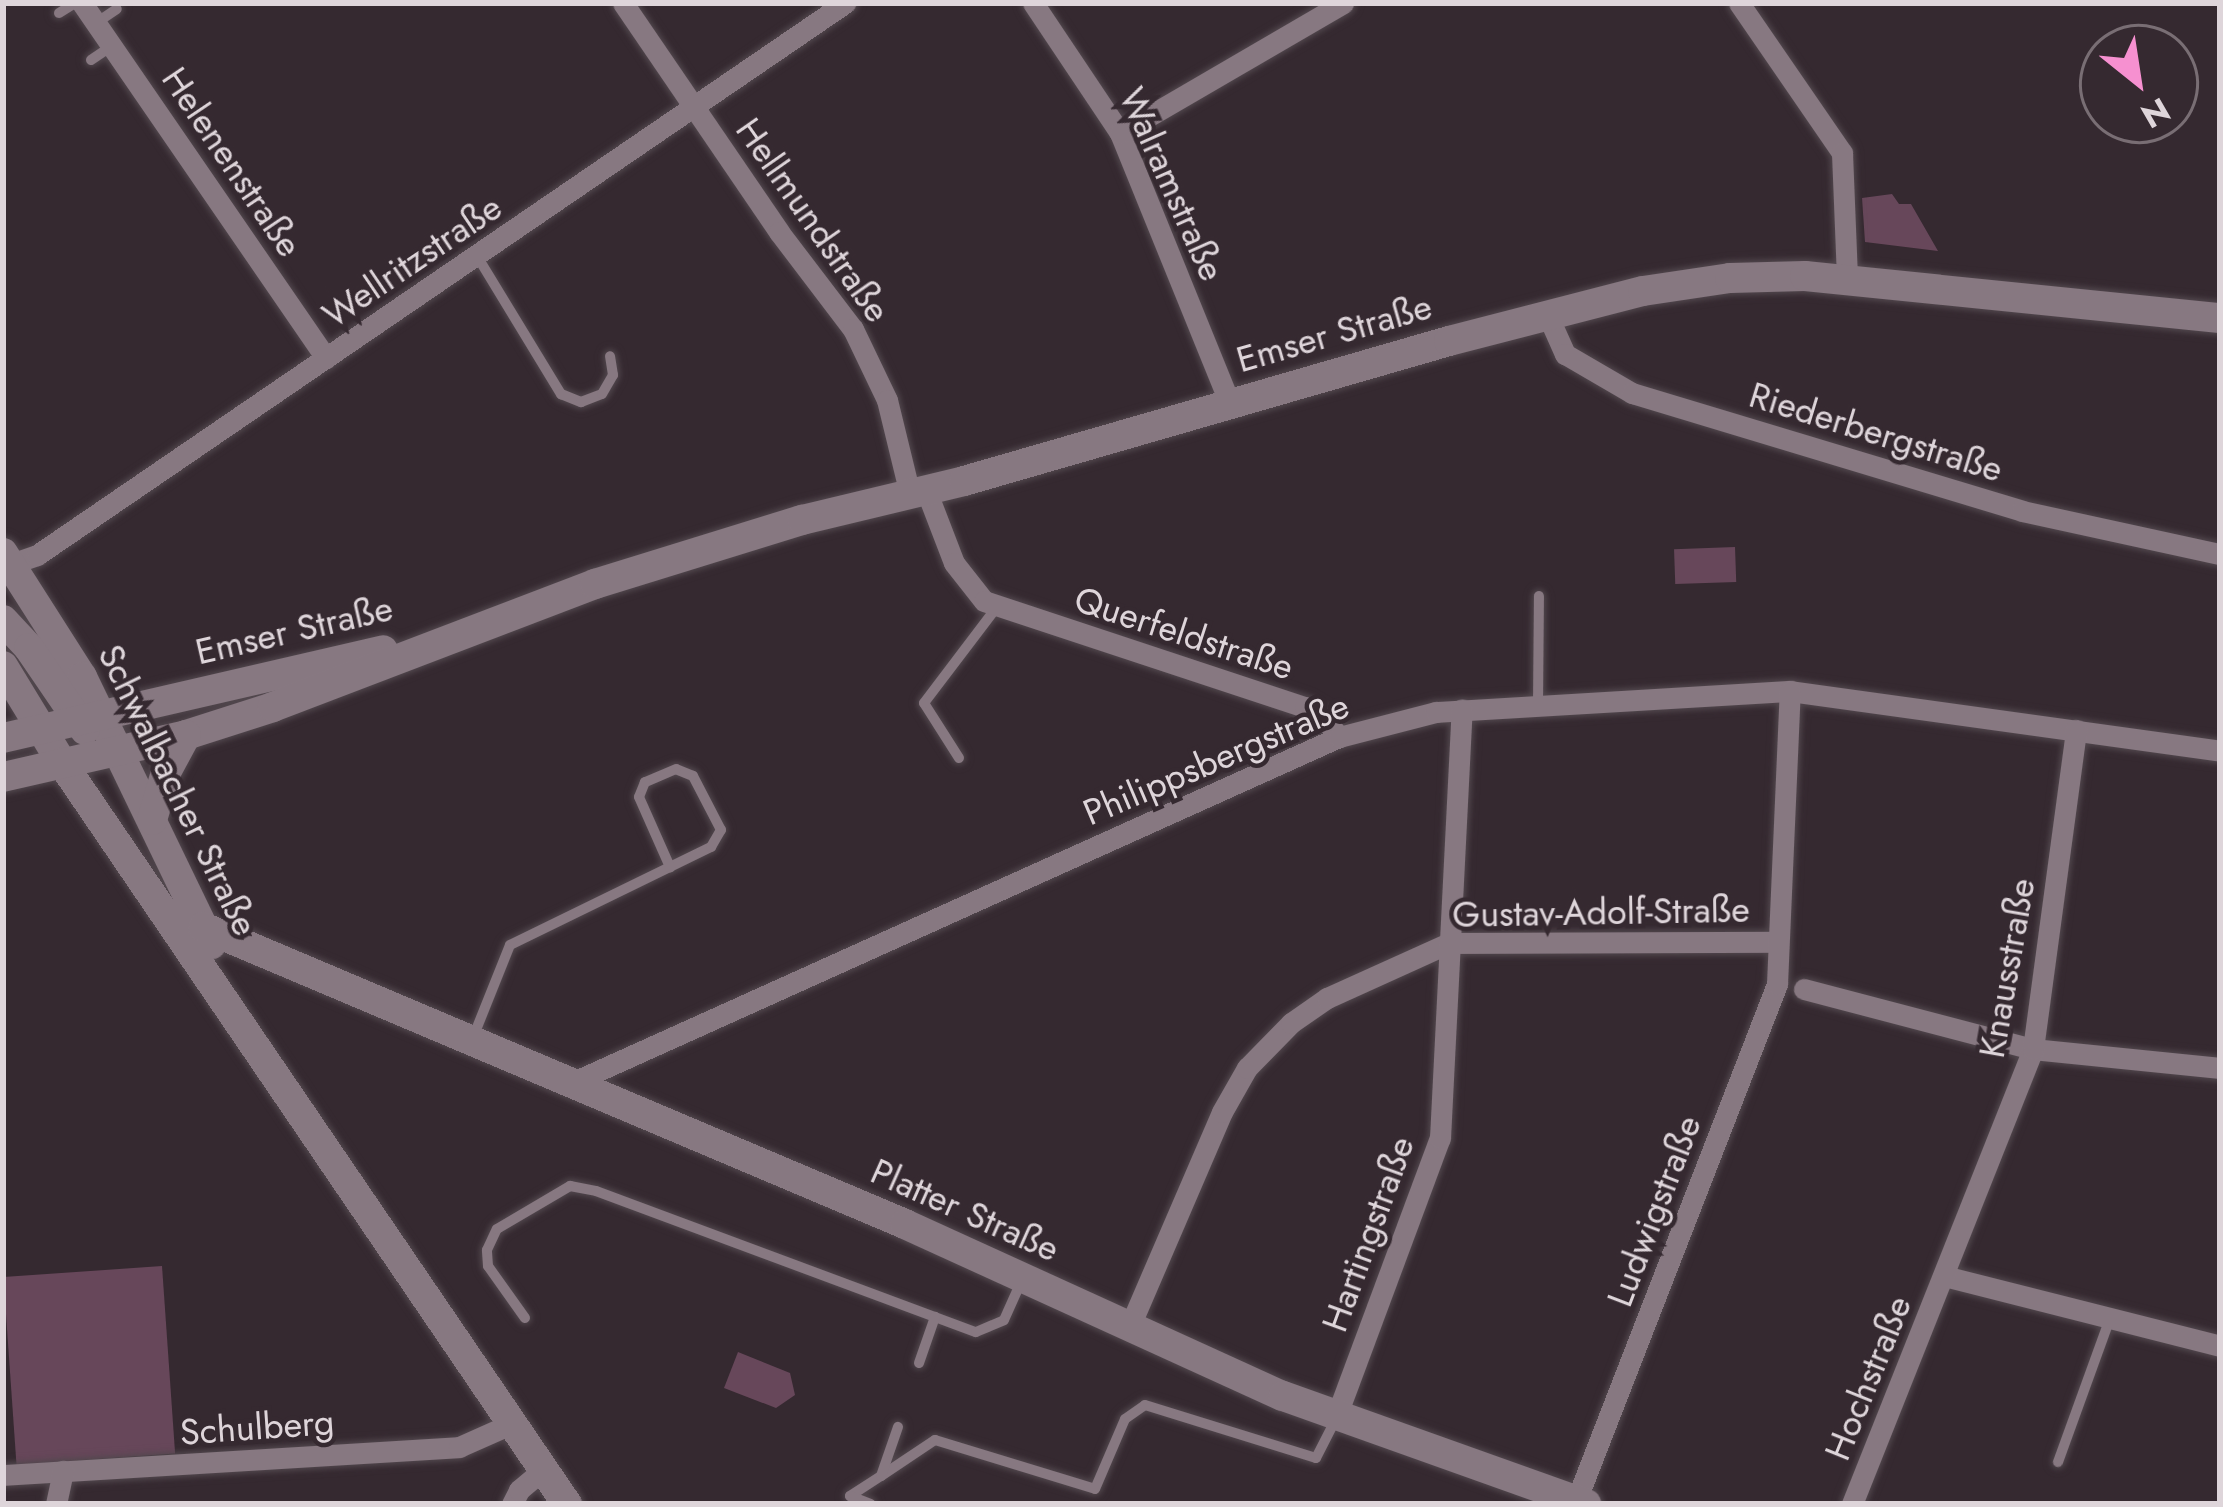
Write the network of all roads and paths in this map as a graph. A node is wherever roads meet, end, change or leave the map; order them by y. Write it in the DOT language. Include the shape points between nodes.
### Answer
graph roads {
  1 [pos="79,3"];
  2 [pos="623,3"];
  3 [pos="845,3"];
  4 [pos="1033,3"];
  5 [pos="1343,3"];
  6 [pos="1739,3"];
  7 [pos="117,9"];
  8 [pos="59,13"];
  9 [pos="96,23"];
  10 [pos="112,46"];
  11 [pos="91,60"];
  12 [pos="694,109"];
  13 [pos="1120,133"];
  14 [pos="478,256"];
  15 [pos="1847,279"];
  16 [pos="1548,316"];
  17 [pos="2220,318"];
  18 [pos="610,356"];
  19 [pos="326,358"];
  20 [pos="1230,404"];
  21 [pos="918,492"];
  22 [pos="2220,554"];
  23 [pos="7,559"];
  24 [pos="1538,596"];
  25 [pos="998,607"];
  26 [pos="3,620"];
  27 [pos="493,622"];
  28 [pos="3,666"];
  29 [pos="1790,691"];
  30 [pos="1538,705"];
  31 [pos="1462,710"];
  32 [pos="88,717"];
  33 [pos="41,728"];
  34 [pos="2076,730"];
  35 [pos="186,735"];
  36 [pos="1339,737"];
  37 [pos="3,738"];
  38 [pos="120,751"];
  39 [pos="2220,752"];
  40 [pos="959,758"];
  41 [pos="62,764"];
  42 [pos="3,777"];
  43 [pos="152,820"];
  44 [pos="670,867"];
  45 [pos="198,936"];
  46 [pos="1776,942"];
  47 [pos="1449,943"];
  48 [pos="1804,989"];
  49 [pos="471,1043"];
  50 [pos="2033,1048"];
  51 [pos="2220,1068"];
  52 [pos="569,1084"];
  53 [pos="1944,1276"];
  54 [pos="1023,1278"];
  55 [pos="935,1317"];
  56 [pos="525,1318"];
  57 [pos="2110,1318"];
  58 [pos="1129,1328"];
  59 [pos="2220,1346"];
  60 [pos="920,1363"];
  61 [pos="1336,1417"];
  62 [pos="511,1424"];
  63 [pos="898,1427"];
  64 [pos="2058,1462"];
  65 [pos="543,1470"];
  66 [pos="63,1472"];
  67 [pos="3,1475"];
  68 [pos="881,1476"];
  69 [pos="1581,1502"];
  70 [pos="56,1504"];
  71 [pos="512,1504"];
  72 [pos="567,1504"];
  73 [pos="871,1504"];
  74 [pos="1852,1504"];
  1 -- 8 [label="lane"];
  1 -- 9 [label="street, Helenenstraße"];
  2 -- 12 [label="street, Hellmundstraße"];
  3 -- 12 [label="street, Wellritzstraße"];
  4 -- 13 [label="street, Walramstraße"];
  5 -- 13 [label="street"];
  6 -- 15 [label="street" via="1842,153"];
  7 -- 9 [label="lane"];
  9 -- 10 [label="street, Helenenstraße"];
  10 -- 11 [label="lane"];
  10 -- 19 [label="street, Helenenstraße"];
  12 -- 14 [label="street, Wellritzstraße"];
  12 -- 21 [label="street, Hellmundstraße" via="859,339"];
  13 -- 20 [label="street, Walramstraße"];
  14 -- 18 [label="lane" via="561,394 581,402 602,394 613,376"];
  14 -- 19 [label="street, Wellritzstraße"];
  15 -- 16 [label="street, Emser Straße" via="1698,281"];
  15 -- 17 [label="street, Emser Straße"];
  16 -- 20 [label="street, Emser Straße"];
  16 -- 22 [label="street, Riederbergstraße" via="1565,354 1632,394 2022,511"];
  19 -- 23 [label="street, Wellritzstraße" via="37,555"];
  20 -- 21 [label="street, Emser Straße"];
  21 -- 25 [label="street, Querfeldstraße" via="966,582"];
  21 -- 27 [label="street, Emser Straße" via="635,570"];
  23 -- 32 [label="street, Schwalbacher Straße"];
  24 -- 30 [label="lane"];
  25 -- 36 [label="street, Querfeldstraße" via="1305,706"];
  25 -- 40 [label="lane" via="924,703"];
  26 -- 32 [label="street"];
  27 -- 32 [label="street, Emser Straße"];
  27 -- 35 [label="street, Emser Straße"];
  28 -- 33 [label="street, Schwalbacher Straße"];
  29 -- 30 [label="street, Philippsbergstraße"];
  29 -- 34 [label="street, Philippsbergstraße"];
  29 -- 46 [label="street, Ludwigstraße"];
  30 -- 31 [label="street, Philippsbergstraße"];
  31 -- 36 [label="street, Philippsbergstraße"];
  31 -- 47 [label="street, Hartingstraße"];
  32 -- 33 [label="street, Emser Straße"];
  32 -- 38 [label="street, Schwalbacher Straße"];
  33 -- 37 [label="street, Emser Straße"];
  33 -- 41 [label="street, Schwalbacher Straße"];
  34 -- 39 [label="street, Philippsbergstraße"];
  34 -- 50 [label="street, Knausstraße"];
  35 -- 38 [label="street, Emser Straße"];
  35 -- 43 [label="street"];
  36 -- 52 [label="street, Philippsbergstraße"];
  38 -- 41 [label="street, Emser Straße"];
  38 -- 43 [label="street, Schwalbacher Straße"];
  41 -- 42 [label="street, Emser Straße"];
  41 -- 45 [label="street, Schwalbacher Straße"];
  43 -- 45 [label="street, Schwalbacher Straße"];
  44 -- 44 [label="lane" via="712,847 721,830 693,776 676,769 645,782 639,797"];
  44 -- 49 [label="lane" via="510,944"];
  45 -- 49 [label="street, Platter Straße"];
  45 -- 62 [label="street, Schwalbacher Straße" via="270,1070"];
  46 -- 47 [label="street, Gustav-Adolf-Straße"];
  46 -- 69 [label="street, Ludwigstraße" via="1777,984"];
  47 -- 58 [label="street, Gustav-Adolf-Straße" via="1327,998 1247,1068"];
  47 -- 61 [label="street, Hartingstraße" via="1438,1148"];
  48 -- 50 [label="street"];
  49 -- 52 [label="street, Platter Straße"];
  50 -- 51 [label="street"];
  50 -- 53 [label="street, Knausstraße"];
  52 -- 54 [label="street, Platter Straße"];
  53 -- 57 [label="street"];
  53 -- 74 [label="street, Hochstraße"];
  54 -- 55 [label="lane" via="1004,1320 986,1328 976,1332"];
  54 -- 58 [label="street, Platter Straße"];
  55 -- 56 [label="lane" via="583,1186 556,1190 497,1229 487,1250 488,1265"];
  55 -- 60 [label="lane"];
  57 -- 59 [label="street"];
  57 -- 64 [label="lane"];
  58 -- 61 [label="street, Platter Straße"];
  61 -- 68 [label="lane" via="1316,1458 1145,1405 1125,1419 1095,1489 935,1440"];
  61 -- 69 [label="street, Platter Straße"];
  62 -- 65 [label="street, Schwalbacher Straße"];
  62 -- 66 [label="street, Schulberg" via="459,1447"];
  63 -- 68 [label="lane"];
  65 -- 71 [label="street"];
  65 -- 72 [label="street, Schwalbacher Straße"];
  66 -- 67 [label="street, Schulberg"];
  66 -- 70 [label="street"];
  68 -- 73 [label="lane" via="850,1496"];
}
